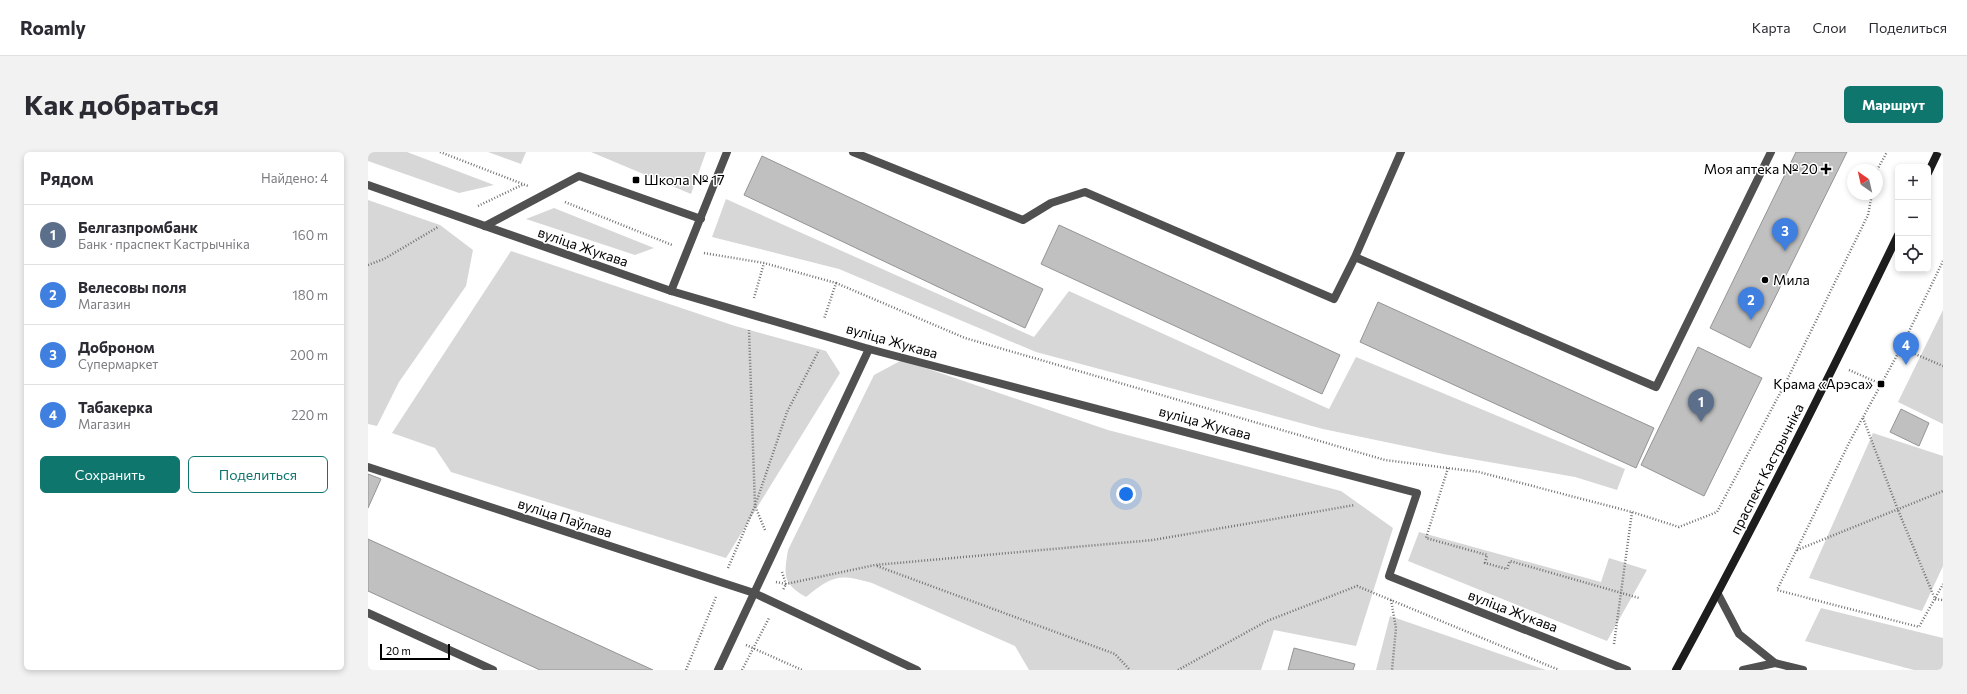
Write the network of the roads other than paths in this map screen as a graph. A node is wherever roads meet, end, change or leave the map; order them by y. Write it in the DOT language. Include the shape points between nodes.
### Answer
graph roads {
  1 [pos="727,152"];
  2 [pos="853,152"];
  3 [pos="1401,152"];
  4 [pos="1771,152"];
  5 [pos="1938,152"];
  6 [pos="1931,167"];
  7 [pos="368,185"];
  8 [pos="701,219"];
  9 [pos="485,226"];
  10 [pos="1898,236"];
  11 [pos="1355,257"];
  12 [pos="672,292"];
  13 [pos="869,349"];
  14 [pos="368,467"];
  15 [pos="754,593"];
  16 [pos="1718,594"];
  17 [pos="368,613"];
  18 [pos="1775,663"];
  19 [pos="493,670"];
  20 [pos="718,670"];
  21 [pos="917,670"];
  22 [pos="1627,670"];
  23 [pos="1676,670"];
  24 [pos="1743,670"];
  25 [pos="1803,670"];
  1 -- 8 [label="street"];
  2 -- 11 [label="street" via="1023,220 1051,203 1085,192 1334,299"];
  3 -- 11 [label="street"];
  4 -- 11 [label="street" via="1656,387"];
  5 -- 6 [label="main road"];
  7 -- 9 [label="street, вуліца Жукава"];
  8 -- 9 [label="street" via="579,176"];
  8 -- 12 [label="street"];
  9 -- 12 [label="street, вуліца Жукава"];
  10 -- 16 [label="main road, праспект Кастрычніка"];
  12 -- 13 [label="street, вуліца Жукава"];
  13 -- 15 [label="street"];
  13 -- 22 [label="street, вуліца Жукава" via="1417,493 1388,576"];
  14 -- 15 [label="street, вуліца Паўлава"];
  15 -- 20 [label="street"];
  15 -- 21 [label="street, вуліца Паўлава"];
  16 -- 18 [label="street" via="1739,634"];
  16 -- 23 [label="main road, праспект Кастрычніка"];
  17 -- 19 [label="street"];
  18 -- 24 [label="street"];
  18 -- 25 [label="street"];
}
